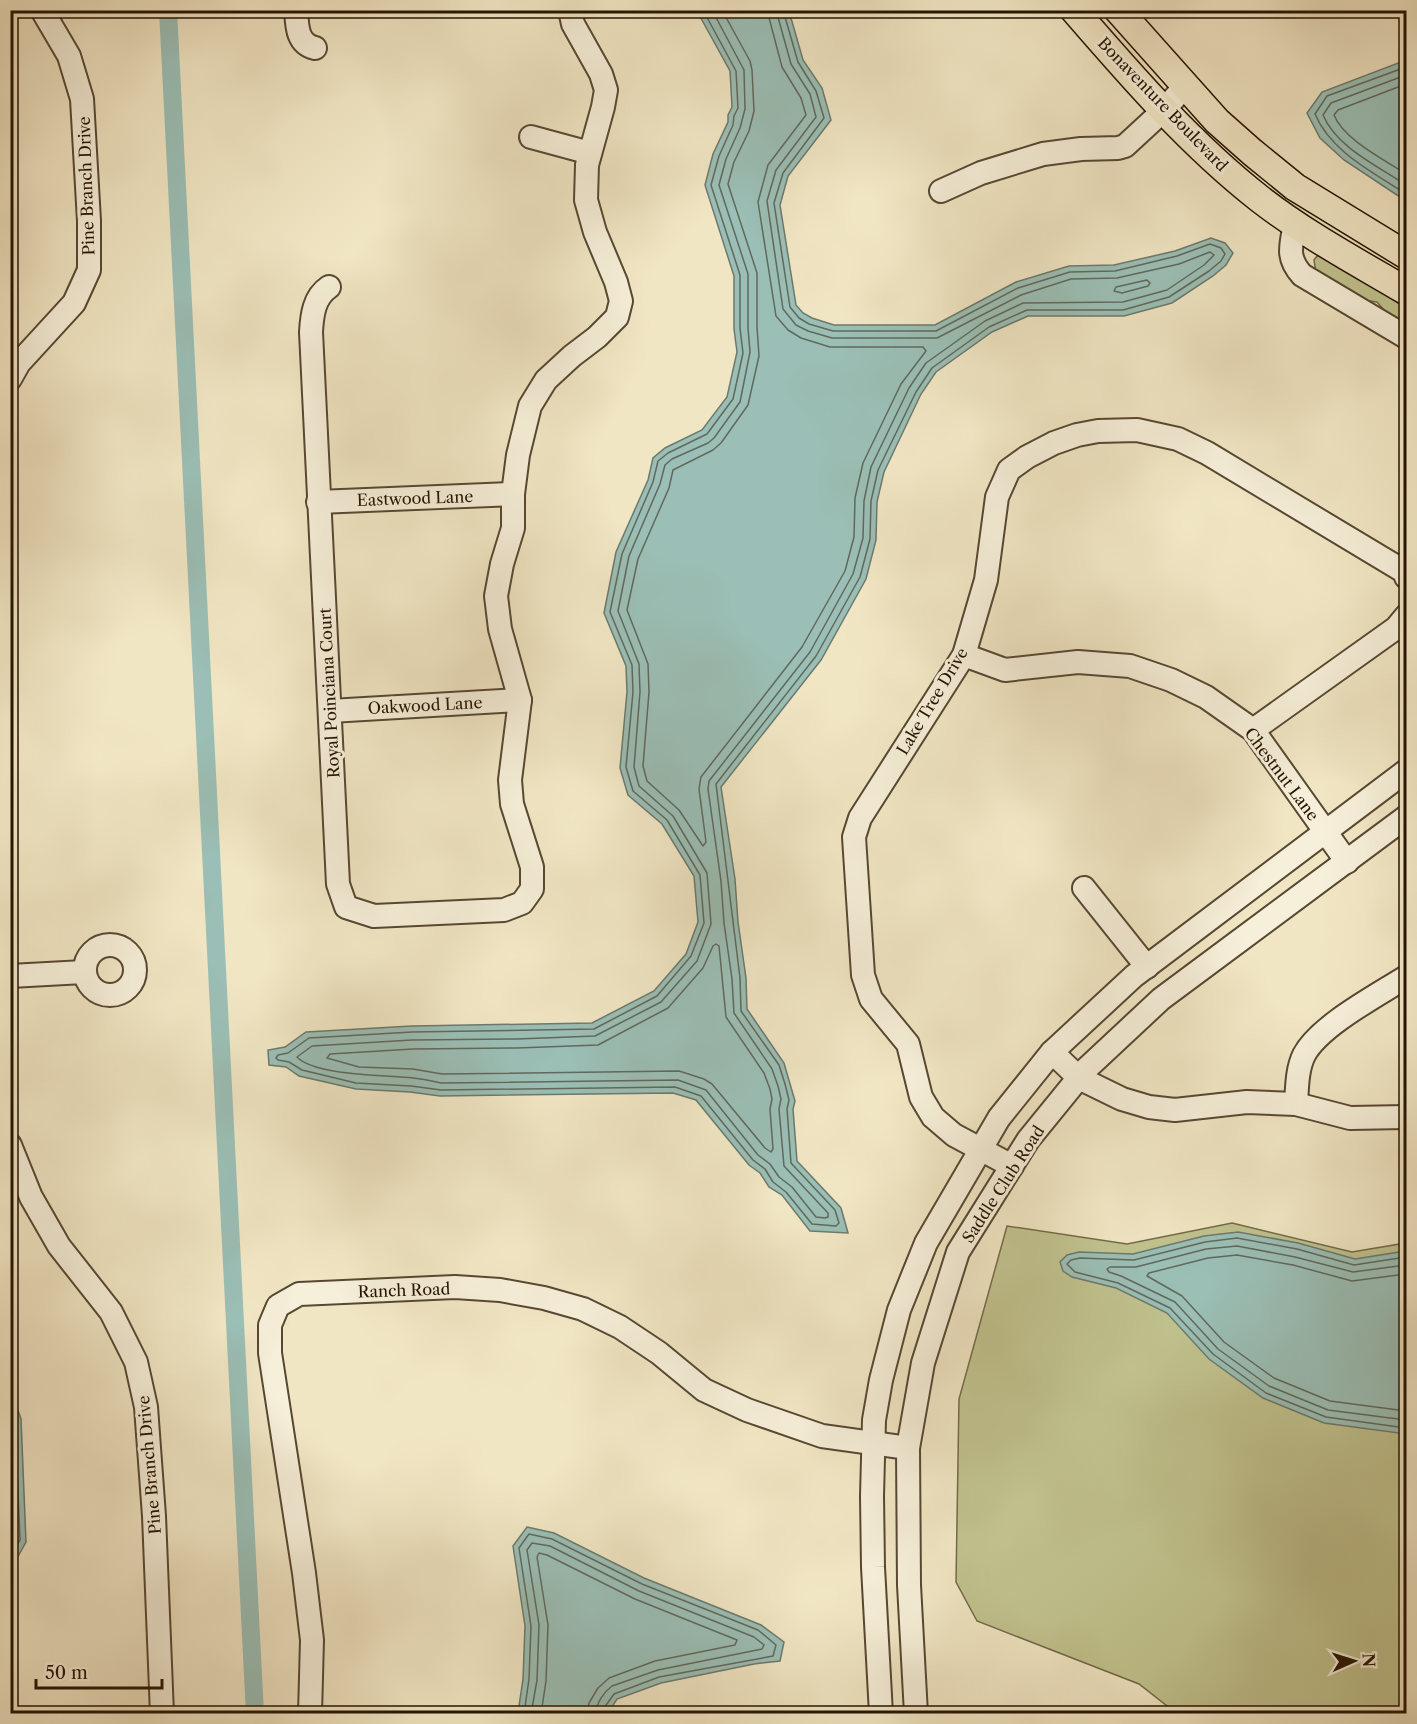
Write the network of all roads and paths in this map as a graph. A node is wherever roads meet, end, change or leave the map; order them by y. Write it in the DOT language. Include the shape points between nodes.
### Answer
graph roads {
  1 [pos="42,10"];
  2 [pos="296,10"];
  3 [pos="570,10"];
  4 [pos="1074,10"];
  5 [pos="1118,10"];
  6 [pos="315,48"];
  7 [pos="1185,86"];
  8 [pos="1164,110"];
  9 [pos="531,137"];
  10 [pos="590,153"];
  11 [pos="940,191"];
  12 [pos="1295,224"];
  13 [pos="1407,255"];
  14 [pos="329,287"];
  15 [pos="1407,291"];
  16 [pos="1407,337"];
  17 [pos="10,379"];
  18 [pos="513,495"];
  19 [pos="318,502"];
  20 [pos="1407,577"];
  21 [pos="1407,616"];
  22 [pos="964,656"];
  23 [pos="520,700"];
  24 [pos="330,711"];
  25 [pos="1253,730"];
  26 [pos="1407,771"];
  27 [pos="1407,817"];
  28 [pos="1325,831"];
  29 [pos="1347,862"];
  30 [pos="1084,888"];
  31 [pos="1147,967"];
  32 [pos="84,972"];
  33 [pos="10,976"];
  34 [pos="1407,977"];
  35 [pos="1052,1052"];
  36 [pos="1079,1078"];
  37 [pos="1296,1104"];
  38 [pos="1407,1117"];
  39 [pos="10,1145"];
  40 [pos="980,1149"];
  41 [pos="1012,1166"];
  42 [pos="874,1442"];
  43 [pos="908,1448"];
  44 [pos="162,1713"];
  45 [pos="310,1713"];
  46 [pos="881,1713"];
  47 [pos="916,1713"];
  1 -- 17 [label="street, Pine Branch Drive" via="69,56 82,99 89,270 74,303 19,363"];
  2 -- 6 [label="street" via="301,38"];
  3 -- 10 [label="street" via="573,24 606,90"];
  4 -- 8 [label="main road, Bonaventure Boulevard"];
  5 -- 7 [label="main road, Bonaventure Boulevard"];
  7 -- 8 [label="street"];
  7 -- 13 [label="main road, Bonaventure Boulevard" via="1217,121 1295,187"];
  8 -- 11 [label="street" via="1118,148 1043,154 981,173"];
  8 -- 12 [label="main road, Bonaventure Boulevard" via="1206,153"];
  9 -- 10 [label="street"];
  10 -- 18 [label="street" via="586,200 621,301 617,316 546,380 530,406"];
  12 -- 15 [label="main road, Bonaventure Boulevard"];
  12 -- 16 [label="street" via="1290,257 1302,275"];
  14 -- 19 [label="street, Royal Poinciana Court" via="315,304 311,332"];
  18 -- 19 [label="street, Eastwood Lane"];
  18 -- 23 [label="street" via="513,528 496,596 500,629"];
  19 -- 24 [label="street, Royal Poinciana Court"];
  20 -- 22 [label="street, Lake Tree Drive" via="1405,572 1178,439 1137,430 1098,431 1054,443 1009,470 997,497 986,580"];
  21 -- 25 [label="street" via="1396,628"];
  22 -- 25 [label="street, Chestnut Lane" via="1005,670 1078,662 1130,666 1206,697"];
  22 -- 40 [label="street, Lake Tree Drive" via="860,818 855,837 863,975 871,999 908,1044 921,1098 933,1117 954,1135"];
  23 -- 24 [label="street, Oakwood Lane"];
  23 -- 24 [label="street, Royal Poinciana Court" via="510,780 512,804 532,867 532,889 522,903 504,910 374,916 346,907 338,884"];
  25 -- 28 [label="street, Chestnut Lane"];
  26 -- 28 [label="street, Saddle Club Road"];
  27 -- 29 [label="street, Saddle Club Road"];
  28 -- 29 [label="street, Chestnut Lane"];
  28 -- 31 [label="street, Saddle Club Road"];
  29 -- 36 [label="street, Saddle Club Road" via="1161,999"];
  30 -- 31 [label="street"];
  31 -- 35 [label="street, Saddle Club Road"];
  32 -- 33 [label="street"];
  34 -- 37 [label="street" via="1314,1040 1299,1070"];
  35 -- 36 [label="street"];
  35 -- 40 [label="street, Saddle Club Road" via="999,1118"];
  36 -- 37 [label="street" via="1149,1107 1175,1110 1247,1102"];
  36 -- 41 [label="street, Saddle Club Road" via="1028,1140"];
  37 -- 38 [label="street" via="1350,1118"];
  39 -- 44 [label="street, Pine Branch Drive" via="31,1197 59,1246 111,1312 136,1362 146,1407"];
  40 -- 41 [label="street, Lake Tree Drive"];
  40 -- 42 [label="street, Saddle Club Road" via="926,1243 899,1310 881,1380"];
  41 -- 43 [label="street, Saddle Club Road" via="958,1252 923,1363"];
  42 -- 43 [label="street, Ranch Road"];
  42 -- 45 [label="street, Ranch Road" via="822,1436 747,1410 704,1390 620,1327 583,1309 544,1298 455,1287 299,1294 278,1306 270,1325 270,1353 312,1640"];
  42 -- 46 [label="street, Saddle Club Road" via="873,1567"];
  43 -- 47 [label="street, Saddle Club Road" via="909,1585"];
}
